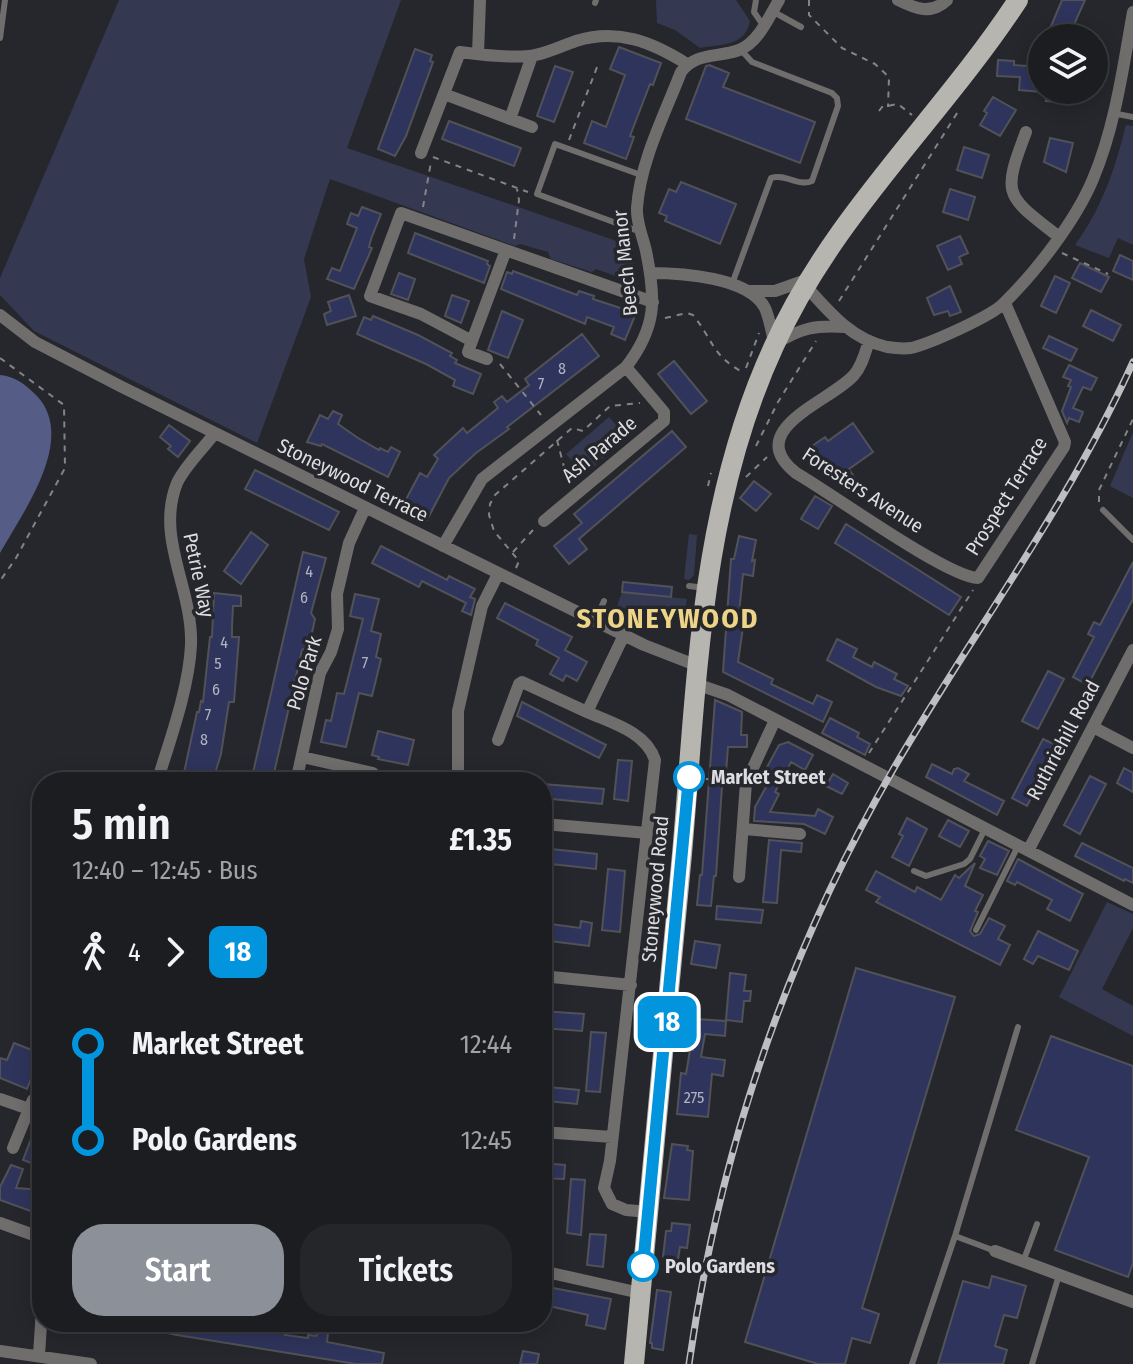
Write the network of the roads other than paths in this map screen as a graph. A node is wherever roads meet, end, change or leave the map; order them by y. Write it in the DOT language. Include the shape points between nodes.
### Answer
graph roads {
  1 [pos="5,0"];
  2 [pos="480,0"];
  3 [pos="756,0"];
  4 [pos="898,0"];
  5 [pos="947,0"];
  6 [pos="1018,0"];
  7 [pos="775,6"];
  8 [pos="1133,12"];
  9 [pos="764,25"];
  10 [pos="801,27"];
  11 [pos="0,38"];
  12 [pos="740,50"];
  13 [pos="478,54"];
  14 [pos="532,56"];
  15 [pos="687,64"];
  16 [pos="444,94"];
  17 [pos="1112,113"];
  18 [pos="1133,117"];
  19 [pos="510,119"];
  20 [pos="532,127"];
  21 [pos="1026,132"];
  22 [pos="421,153"];
  23 [pos="642,176"];
  24 [pos="642,233"];
  25 [pos="1055,242"];
  26 [pos="509,251"];
  27 [pos="650,273"];
  28 [pos="808,282"];
  29 [pos="732,284"];
  30 [pos="750,291"];
  31 [pos="653,302"];
  32 [pos="1005,303"];
  33 [pos="0,315"];
  34 [pos="829,321"];
  35 [pos="472,341"];
  36 [pos="869,341"];
  37 [pos="775,344"];
  38 [pos="487,359"];
  39 [pos="626,367"];
  40 [pos="214,434"];
  41 [pos="365,508"];
  42 [pos="1103,510"];
  43 [pos="544,521"];
  44 [pos="1133,540"];
  45 [pos="443,546"];
  46 [pos="503,577"];
  47 [pos="978,578"];
  48 [pos="604,601"];
  49 [pos="595,621"];
  50 [pos="624,635"];
  51 [pos="1133,650"];
  52 [pos="697,675"];
  53 [pos="587,712"];
  54 [pos="775,720"];
  55 [pos="1093,727"];
  56 [pos="498,740"];
  57 [pos="1133,748"];
  58 [pos="302,757"];
  59 [pos="160,772"];
  60 [pos="298,772"];
  61 [pos="369,772"];
  62 [pos="458,772"];
  63 [pos="552,825"];
  64 [pos="986,827"];
  65 [pos="744,829"];
  66 [pos="647,833"];
  67 [pos="800,834"];
  68 [pos="1024,846"];
  69 [pos="914,871"];
  70 [pos="739,877"];
  71 [pos="1133,905"];
  72 [pos="976,930"];
  73 [pos="552,977"];
  74 [pos="631,985"];
  75 [pos="1018,1027"];
  76 [pos="0,1099"];
  77 [pos="32,1102"];
  78 [pos="29,1109"];
  79 [pos="552,1133"];
  80 [pos="612,1137"];
  81 [pos="13,1148"];
  82 [pos="649,1212"];
  83 [pos="0,1223"];
  84 [pos="1037,1224"];
  85 [pos="32,1234"];
  86 [pos="955,1236"];
  87 [pos="995,1251"];
  88 [pos="1023,1262"];
  89 [pos="552,1273"];
  90 [pos="1059,1275"];
  91 [pos="640,1293"];
  92 [pos="1133,1302"];
  93 [pos="40,1332"];
  94 [pos="0,1351"];
  95 [pos="39,1355"];
  96 [pos="91,1364"];
  97 [pos="634,1364"];
  98 [pos="912,1364"];
  99 [pos="1032,1364"];
  1 -- 11 [label="lane"];
  2 -- 13 [label="street"];
  3 -- 9 [label="lane" via="754,12"];
  4 -- 5 [label="street" via="924,10"];
  6 -- 28 [label="main road, Stoneywood Road" via="967,73 854,211"];
  7 -- 9 [label="street"];
  7 -- 10 [label="lane"];
  8 -- 17 [label="street"];
  9 -- 12 [label="street"];
  12 -- 15 [label="street"];
  12 -- 29 [label="lane" via="752,62 832,93 838,106 812,181 771,178"];
  13 -- 14 [label="street"];
  13 -- 16 [label="street" via="460,52"];
  14 -- 15 [label="street" via="609,34 638,39"];
  14 -- 19 [label="street"];
  15 -- 23 [label="street, Beech Manor"];
  16 -- 19 [label="street"];
  16 -- 22 [label="street"];
  17 -- 18 [label="lane"];
  17 -- 25 [label="street" via="1094,176"];
  19 -- 20 [label="street"];
  21 -- 25 [label="street" via="1010,174 1010,190"];
  23 -- 24 [label="street, Beech Manor" via="637,212"];
  23 -- 24 [label="lane" via="555,144 537,194"];
  24 -- 27 [label="street, Beech Manor"];
  25 -- 32 [label="street"];
  26 -- 31 [label="street"];
  26 -- 35 [label="street"];
  26 -- 35 [label="street" via="401,213 370,296 421,314"];
  27 -- 29 [label="street"];
  27 -- 31 [label="street, Beech Manor"];
  28 -- 30 [label="street"];
  28 -- 34 [label="street"];
  28 -- 37 [label="main road, Stoneywood Road"];
  29 -- 30 [label="street"];
  30 -- 37 [label="street" via="766,309"];
  31 -- 39 [label="street, Beech Manor" via="643,346"];
  32 -- 36 [label="street" via="910,348"];
  32 -- 47 [label="street, Prospect Terrace" via="1065,442"];
  33 -- 40 [label="street, Stoneywood Terrace" via="35,342"];
  34 -- 36 [label="street"];
  34 -- 37 [label="street" via="797,330"];
  35 -- 38 [label="street" via="468,352"];
  36 -- 47 [label="street, Foresters Avenue" via="853,376 782,432 782,457 796,473 948,568"];
  37 -- 52 [label="main road, Stoneywood Road" via="746,418 698,587"];
  39 -- 43 [label="street, Ash Parade" via="664,412 664,421"];
  39 -- 45 [label="street, Beech Manor" via="482,479"];
  40 -- 41 [label="street, Stoneywood Terrace"];
  40 -- 59 [label="street, Petrie Way" via="178,480 168,515 191,620 191,647"];
  41 -- 45 [label="street, Stoneywood Terrace"];
  41 -- 58 [label="street, Polo Park" via="349,543 337,594 338,629 320,673"];
  42 -- 44 [label="lane"];
  45 -- 46 [label="street, Stoneywood Terrace"];
  46 -- 49 [label="street, Stoneywood Terrace"];
  46 -- 62 [label="street" via="482,606 458,711"];
  48 -- 49 [label="lane"];
  49 -- 50 [label="street, Stoneywood Terrace"];
  50 -- 52 [label="street, Stoneywood Terrace"];
  50 -- 53 [label="street"];
  51 -- 55 [label="street, Ruthriehill Road"];
  52 -- 54 [label="street"];
  52 -- 82 [label="main road, Stoneywood Road"];
  53 -- 56 [label="street" via="522,682"];
  53 -- 66 [label="street" via="634,733 651,747 655,760"];
  54 -- 64 [label="street"];
  54 -- 65 [label="street" via="746,783"];
  55 -- 57 [label="street"];
  55 -- 68 [label="street, Ruthriehill Road"];
  58 -- 60 [label="street, Polo Park"];
  58 -- 61 [label="street"];
  63 -- 66 [label="street"];
  64 -- 68 [label="street"];
  64 -- 69 [label="lane" via="964,864 926,876"];
  65 -- 67 [label="street"];
  65 -- 70 [label="street"];
  66 -- 74 [label="street"];
  68 -- 71 [label="street"];
  68 -- 72 [label="lane"];
  73 -- 74 [label="street"];
  74 -- 80 [label="street"];
  75 -- 86 [label="lane"];
  76 -- 78 [label="street"];
  77 -- 78 [label="street"];
  78 -- 81 [label="street"];
  79 -- 80 [label="street"];
  80 -- 82 [label="street" via="607,1197 626,1210"];
  82 -- 91 [label="main road, Stoneywood Road"];
  83 -- 85 [label="street"];
  84 -- 88 [label="lane"];
  86 -- 87 [label="lane"];
  86 -- 98 [label="lane"];
  87 -- 88 [label="street"];
  88 -- 90 [label="street"];
  89 -- 91 [label="street"];
  90 -- 92 [label="street"];
  90 -- 99 [label="lane"];
  91 -- 97 [label="main road, Stoneywood Road"];
  93 -- 95 [label="street"];
  94 -- 95 [label="street"];
  95 -- 96 [label="street"];
}
